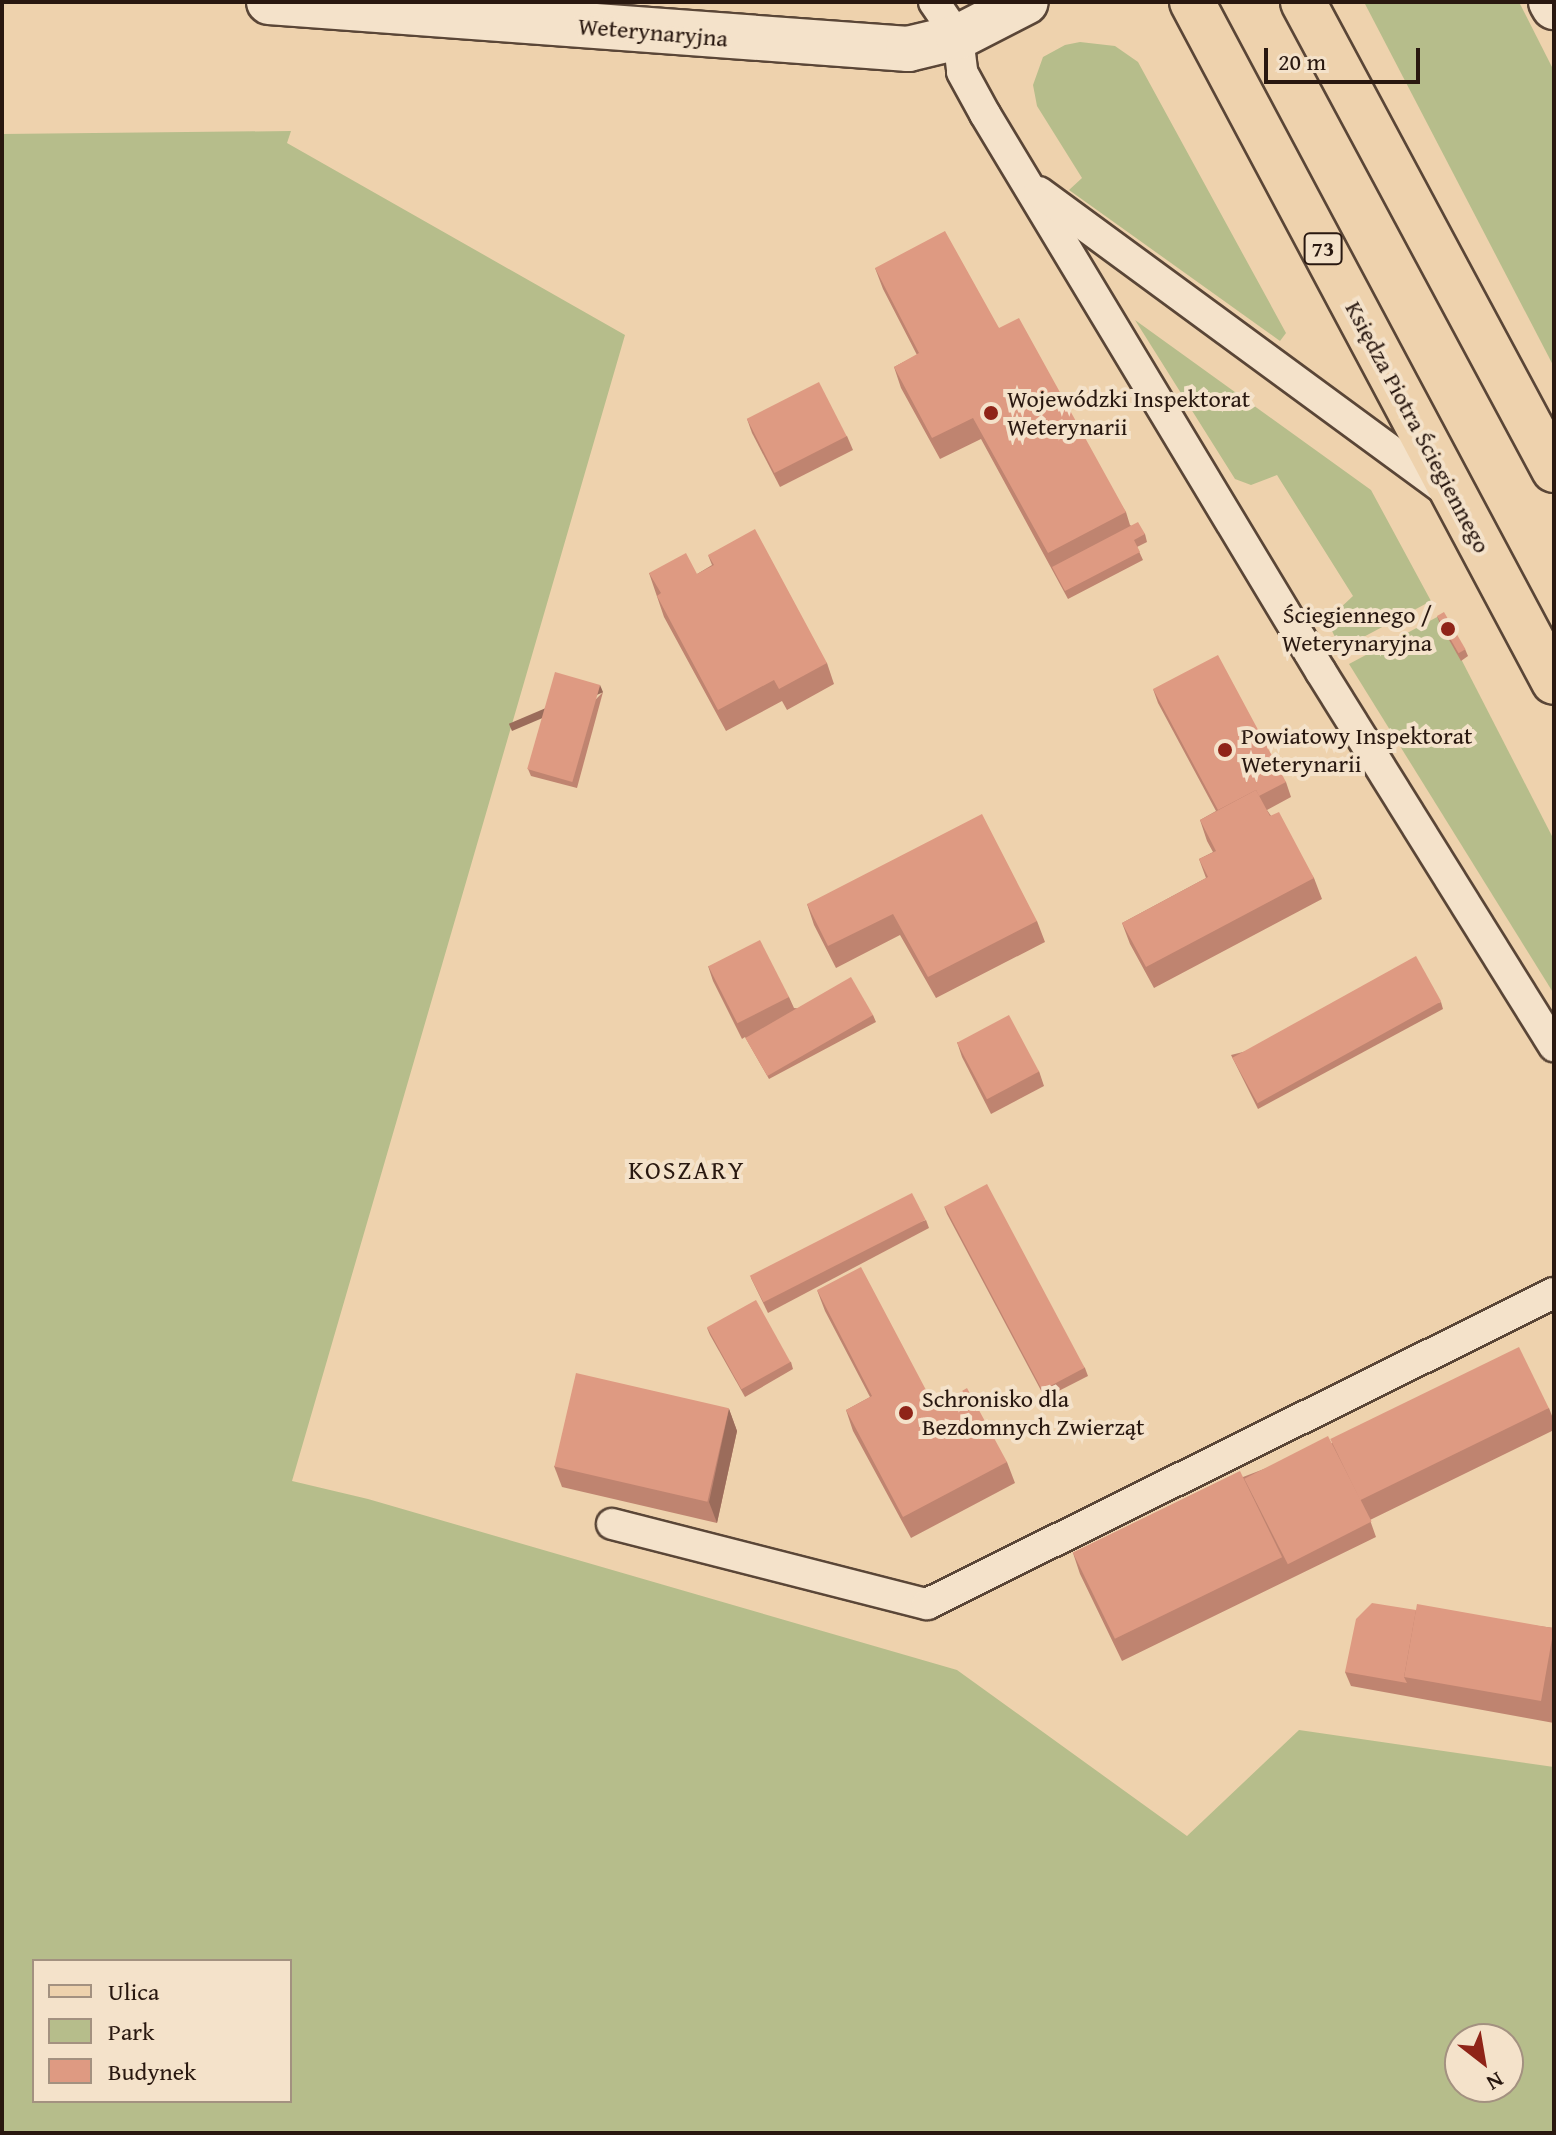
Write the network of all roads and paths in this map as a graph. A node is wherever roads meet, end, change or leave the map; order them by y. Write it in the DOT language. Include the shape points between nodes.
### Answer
graph roads {
  1 [pos="269,2"];
  2 [pos="1026,2"];
  3 [pos="1192,2"];
  4 [pos="1303,2"];
  5 [pos="946,19"];
  6 [pos="1027,183"];
  7 [pos="1554,470"];
  8 [pos="1454,496"];
  9 [pos="1554,682"];
  10 [pos="1554,1046"];
  11 [pos="1554,1293"];
  12 [pos="612,1524"];
  1 -- 5 [label="street, Weterynaryjna" via="908,49"];
  2 -- 5 [label="street, Weterynaryjna"];
  3 -- 8 [label="main road, Księdza Piotra Ściegiennego / 73"];
  4 -- 7 [label="main road"];
  5 -- 6 [label="lane" via="962,72"];
  6 -- 8 [label="lane"];
  6 -- 10 [label="lane"];
  8 -- 9 [label="main road, Księdza Piotra Ściegiennego / 73"];
  11 -- 12 [label="lane" via="927,1604"];
}
